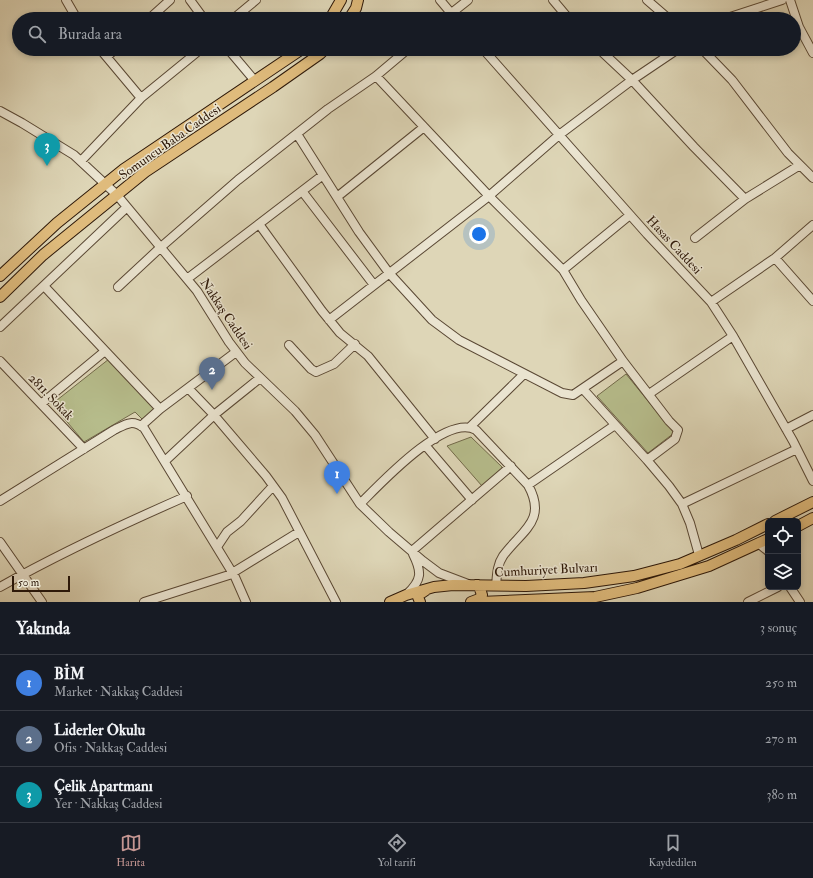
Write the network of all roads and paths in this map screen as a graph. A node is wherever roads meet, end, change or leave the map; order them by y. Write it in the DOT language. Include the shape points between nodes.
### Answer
graph roads {
  1 [pos="66,0"];
  2 [pos="170,0"];
  3 [pos="190,0"];
  4 [pos="256,0"];
  5 [pos="341,0"];
  6 [pos="358,0"];
  7 [pos="440,0"];
  8 [pos="468,0"];
  9 [pos="553,0"];
  10 [pos="647,0"];
  11 [pos="780,0"];
  12 [pos="790,0"];
  13 [pos="73,12"];
  14 [pos="157,12"];
  15 [pos="199,12"];
  16 [pos="241,12"];
  17 [pos="334,12"];
  18 [pos="354,12"];
  19 [pos="450,12"];
  20 [pos="458,12"];
  21 [pos="563,12"];
  22 [pos="661,12"];
  23 [pos="745,12"];
  24 [pos="794,12"];
  25 [pos="801,31"];
  26 [pos="813,53"];
  27 [pos="193,56"];
  28 [pos="234,56"];
  29 [pos="292,56"];
  30 [pos="317,56"];
  31 [pos="400,56"];
  32 [pos="489,56"];
  33 [pos="606,56"];
  34 [pos="668,56"];
  35 [pos="709,56"];
  36 [pos="107,57"];
  37 [pos="376,76"];
  38 [pos="632,80"];
  39 [pos="255,81"];
  40 [pos="142,98"];
  41 [pos="0,111"];
  42 [pos="424,127"];
  43 [pos="297,134"];
  44 [pos="560,136"];
  45 [pos="81,161"];
  46 [pos="800,165"];
  47 [pos="323,175"];
  48 [pos="813,178"];
  49 [pos="105,184"];
  50 [pos="302,191"];
  51 [pos="117,195"];
  52 [pos="489,196"];
  53 [pos="337,197"];
  54 [pos="745,199"];
  55 [pos="127,207"];
  56 [pos="630,215"];
  57 [pos="259,224"];
  58 [pos="813,225"];
  59 [pos="695,238"];
  60 [pos="161,247"];
  61 [pos="775,258"];
  62 [pos="563,270"];
  63 [pos="389,273"];
  64 [pos="0,276"];
  65 [pos="187,279"];
  66 [pos="374,285"];
  67 [pos="44,286"];
  68 [pos="118,287"];
  69 [pos="0,297"];
  70 [pos="813,301"];
  71 [pos="711,302"];
  72 [pos="329,320"];
  73 [pos="0,327"];
  74 [pos="733,336"];
  75 [pos="355,344"];
  76 [pos="289,345"];
  77 [pos="105,351"];
  78 [pos="236,352"];
  79 [pos="623,361"];
  80 [pos="0,362"];
  81 [pos="524,374"];
  82 [pos="260,378"];
  83 [pos="188,388"];
  84 [pos="583,389"];
  85 [pos="649,394"];
  86 [pos="41,404"];
  87 [pos="160,410"];
  88 [pos="214,415"];
  89 [pos="813,416"];
  90 [pos="616,425"];
  91 [pos="141,426"];
  92 [pos="470,427"];
  93 [pos="786,429"];
  94 [pos="435,439"];
  95 [pos="425,445"];
  96 [pos="84,449"];
  97 [pos="797,449"];
  98 [pos="647,460"];
  99 [pos="165,461"];
  100 [pos="511,466"];
  101 [pos="813,481"];
  102 [pos="528,485"];
  103 [pos="273,486"];
  104 [pos="186,496"];
  105 [pos="472,500"];
  106 [pos="0,501"];
  107 [pos="813,502"];
  108 [pos="360,504"];
  109 [pos="682,504"];
  110 [pos="781,518"];
  111 [pos="813,518"];
  112 [pos="801,524"];
  113 [pos="765,526"];
  114 [pos="753,531"];
  115 [pos="299,532"];
  116 [pos="765,540"];
  117 [pos="0,542"];
  118 [pos="758,543"];
  119 [pos="217,547"];
  120 [pos="765,549"];
  121 [pos="412,551"];
  122 [pos="699,555"];
  123 [pos="232,573"];
  124 [pos="23,574"];
  125 [pos="475,585"];
  126 [pos="0,586"];
  127 [pos="496,586"];
  128 [pos="428,589"];
  129 [pos="772,590"];
  130 [pos="792,590"];
  131 [pos="406,595"];
  132 [pos="601,599"];
  133 [pos="482,600"];
  134 [pos="42,602"];
  135 [pos="144,602"];
  136 [pos="246,602"];
  137 [pos="336,602"];
  138 [pos="390,602"];
  139 [pos="420,602"];
  140 [pos="471,602"];
  141 [pos="748,602"];
  142 [pos="800,602"];
  1 -- 13 [label="street"];
  2 -- 14 [label="street"];
  3 -- 15 [label="street"];
  4 -- 16 [label="street"];
  5 -- 17 [label="main road"];
  6 -- 18 [label="main road"];
  7 -- 19 [label="street"];
  8 -- 20 [label="street"];
  9 -- 21 [label="street"];
  10 -- 22 [label="street"];
  11 -- 23 [label="street"];
  12 -- 24 [label="street"];
  25 -- 26 [label="street"];
  27 -- 40 [label="street"];
  28 -- 39 [label="street"];
  29 -- 39 [label="main road, Somuncu Baba Caddesi"];
  30 -- 51 [label="main road, Somuncu Baba Caddesi" via="145,172"];
  31 -- 37 [label="street"];
  32 -- 44 [label="street, Hasas Caddesi"];
  33 -- 38 [label="street"];
  34 -- 38 [label="street"];
  35 -- 46 [label="street" via="732,80"];
  36 -- 40 [label="street"];
  37 -- 42 [label="street"];
  37 -- 43 [label="street"];
  38 -- 44 [label="street"];
  38 -- 54 [label="street"];
  39 -- 49 [label="main road, Somuncu Baba Caddesi"];
  40 -- 45 [label="street"];
  41 -- 45 [label="street, Nakkaş Caddesi"];
  42 -- 52 [label="street"];
  42 -- 53 [label="street"];
  43 -- 47 [label="street"];
  43 -- 60 [label="street" via="238,180"];
  44 -- 52 [label="street"];
  44 -- 56 [label="street, Hasas Caddesi"];
  45 -- 49 [label="street, Nakkaş Caddesi"];
  46 -- 48 [label="street"];
  46 -- 54 [label="street"];
  47 -- 50 [label="street"];
  47 -- 53 [label="street"];
  49 -- 51 [label="street, Nakkaş Caddesi"];
  49 -- 64 [label="main road, Somuncu Baba Caddesi" via="57,223"];
  50 -- 57 [label="street"];
  50 -- 66 [label="street"];
  51 -- 55 [label="street, Nakkaş Caddesi"];
  51 -- 69 [label="main road, Somuncu Baba Caddesi" via="43,255"];
  52 -- 62 [label="street"];
  52 -- 63 [label="street"];
  53 -- 63 [label="street"];
  54 -- 59 [label="street"];
  55 -- 60 [label="street, Nakkaş Caddesi"];
  55 -- 67 [label="street"];
  56 -- 62 [label="street"];
  56 -- 71 [label="street, Hasas Caddesi"];
  57 -- 65 [label="street"];
  57 -- 72 [label="street"];
  58 -- 61 [label="street"];
  60 -- 65 [label="street, Nakkaş Caddesi"];
  60 -- 68 [label="street"];
  61 -- 70 [label="street"];
  61 -- 71 [label="street"];
  62 -- 79 [label="street"];
  63 -- 66 [label="street"];
  63 -- 81 [label="street" via="432,320 459,340"];
  65 -- 78 [label="street, Nakkaş Caddesi"];
  66 -- 72 [label="street"];
  67 -- 73 [label="street"];
  67 -- 77 [label="street"];
  71 -- 74 [label="street, Hasas Caddesi"];
  72 -- 75 [label="street" via="340,333"];
  74 -- 85 [label="street"];
  74 -- 93 [label="street, Hasas Caddesi"];
  75 -- 76 [label="street" via="334,364 316,372"];
  75 -- 94 [label="street" via="368,356"];
  77 -- 86 [label="street"];
  77 -- 87 [label="street"];
  78 -- 82 [label="street, Nakkaş Caddesi"];
  78 -- 83 [label="street"];
  79 -- 84 [label="street"];
  79 -- 85 [label="street"];
  80 -- 86 [label="street, 2811. Sokak"];
  81 -- 84 [label="street" via="562,394 573,395"];
  81 -- 92 [label="street"];
  82 -- 88 [label="street"];
  82 -- 108 [label="street, Nakkaş Caddesi" via="295,411 315,435"];
  83 -- 87 [label="street"];
  83 -- 88 [label="street"];
  84 -- 90 [label="street"];
  85 -- 98 [label="street" via="678,430 675,439"];
  86 -- 96 [label="street, 2811. Sokak"];
  87 -- 91 [label="street"];
  88 -- 99 [label="street"];
  88 -- 103 [label="street"];
  89 -- 93 [label="street"];
  90 -- 98 [label="street"];
  90 -- 102 [label="street"];
  91 -- 96 [label="street" via="138,423 125,425"];
  91 -- 99 [label="street"];
  92 -- 94 [label="street" via="460,427"];
  92 -- 100 [label="street"];
  93 -- 97 [label="street, Hasas Caddesi"];
  94 -- 95 [label="street"];
  95 -- 105 [label="street"];
  95 -- 108 [label="street" via="404,461"];
  96 -- 106 [label="street"];
  97 -- 101 [label="street, Hasas Caddesi"];
  97 -- 109 [label="street"];
  98 -- 109 [label="street"];
  99 -- 104 [label="street"];
  100 -- 102 [label="street"];
  100 -- 105 [label="street"];
  102 -- 127 [label="street" via="534,496 533,519 503,556 497,568"];
  103 -- 115 [label="street"];
  103 -- 119 [label="street" via="242,521 227,532"];
  104 -- 119 [label="street"];
  104 -- 124 [label="street"];
  105 -- 121 [label="street"];
  107 -- 110 [label="main road, Cumhuriyet Bulvarı"];
  108 -- 121 [label="street, Nakkaş Caddesi"];
  109 -- 122 [label="street"];
  111 -- 112 [label="main road"];
  113 -- 114 [label="main road, Cumhuriyet Bulvarı"];
  114 -- 118 [label="main road" via="753,542"];
  114 -- 122 [label="main road, Cumhuriyet Bulvarı"];
  115 -- 123 [label="street"];
  115 -- 137 [label="street"];
  116 -- 118 [label="main road"];
  117 -- 124 [label="street"];
  118 -- 120 [label="street"];
  118 -- 132 [label="main road" via="709,566"];
  119 -- 123 [label="street"];
  121 -- 125 [label="street, Nakkaş Caddesi" via="439,573"];
  121 -- 131 [label="street" via="420,568 420,576 416,586"];
  122 -- 127 [label="main road, Cumhuriyet Bulvarı" via="680,564 634,576 592,582"];
  123 -- 135 [label="street"];
  123 -- 136 [label="street"];
  124 -- 126 [label="street"];
  124 -- 134 [label="street"];
  125 -- 127 [label="main road, Cumhuriyet Bulvarı"];
  125 -- 128 [label="main road, Cumhuriyet Bulvarı"];
  125 -- 133 [label="main road" via="482,592"];
  128 -- 131 [label="main road, Cumhuriyet Bulvarı"];
  128 -- 139 [label="main road" via="418,597"];
  129 -- 141 [label="street"];
  130 -- 142 [label="street"];
  131 -- 138 [label="main road, Cumhuriyet Bulvarı"];
  132 -- 133 [label="main road"];
  133 -- 140 [label="main road"];
}
